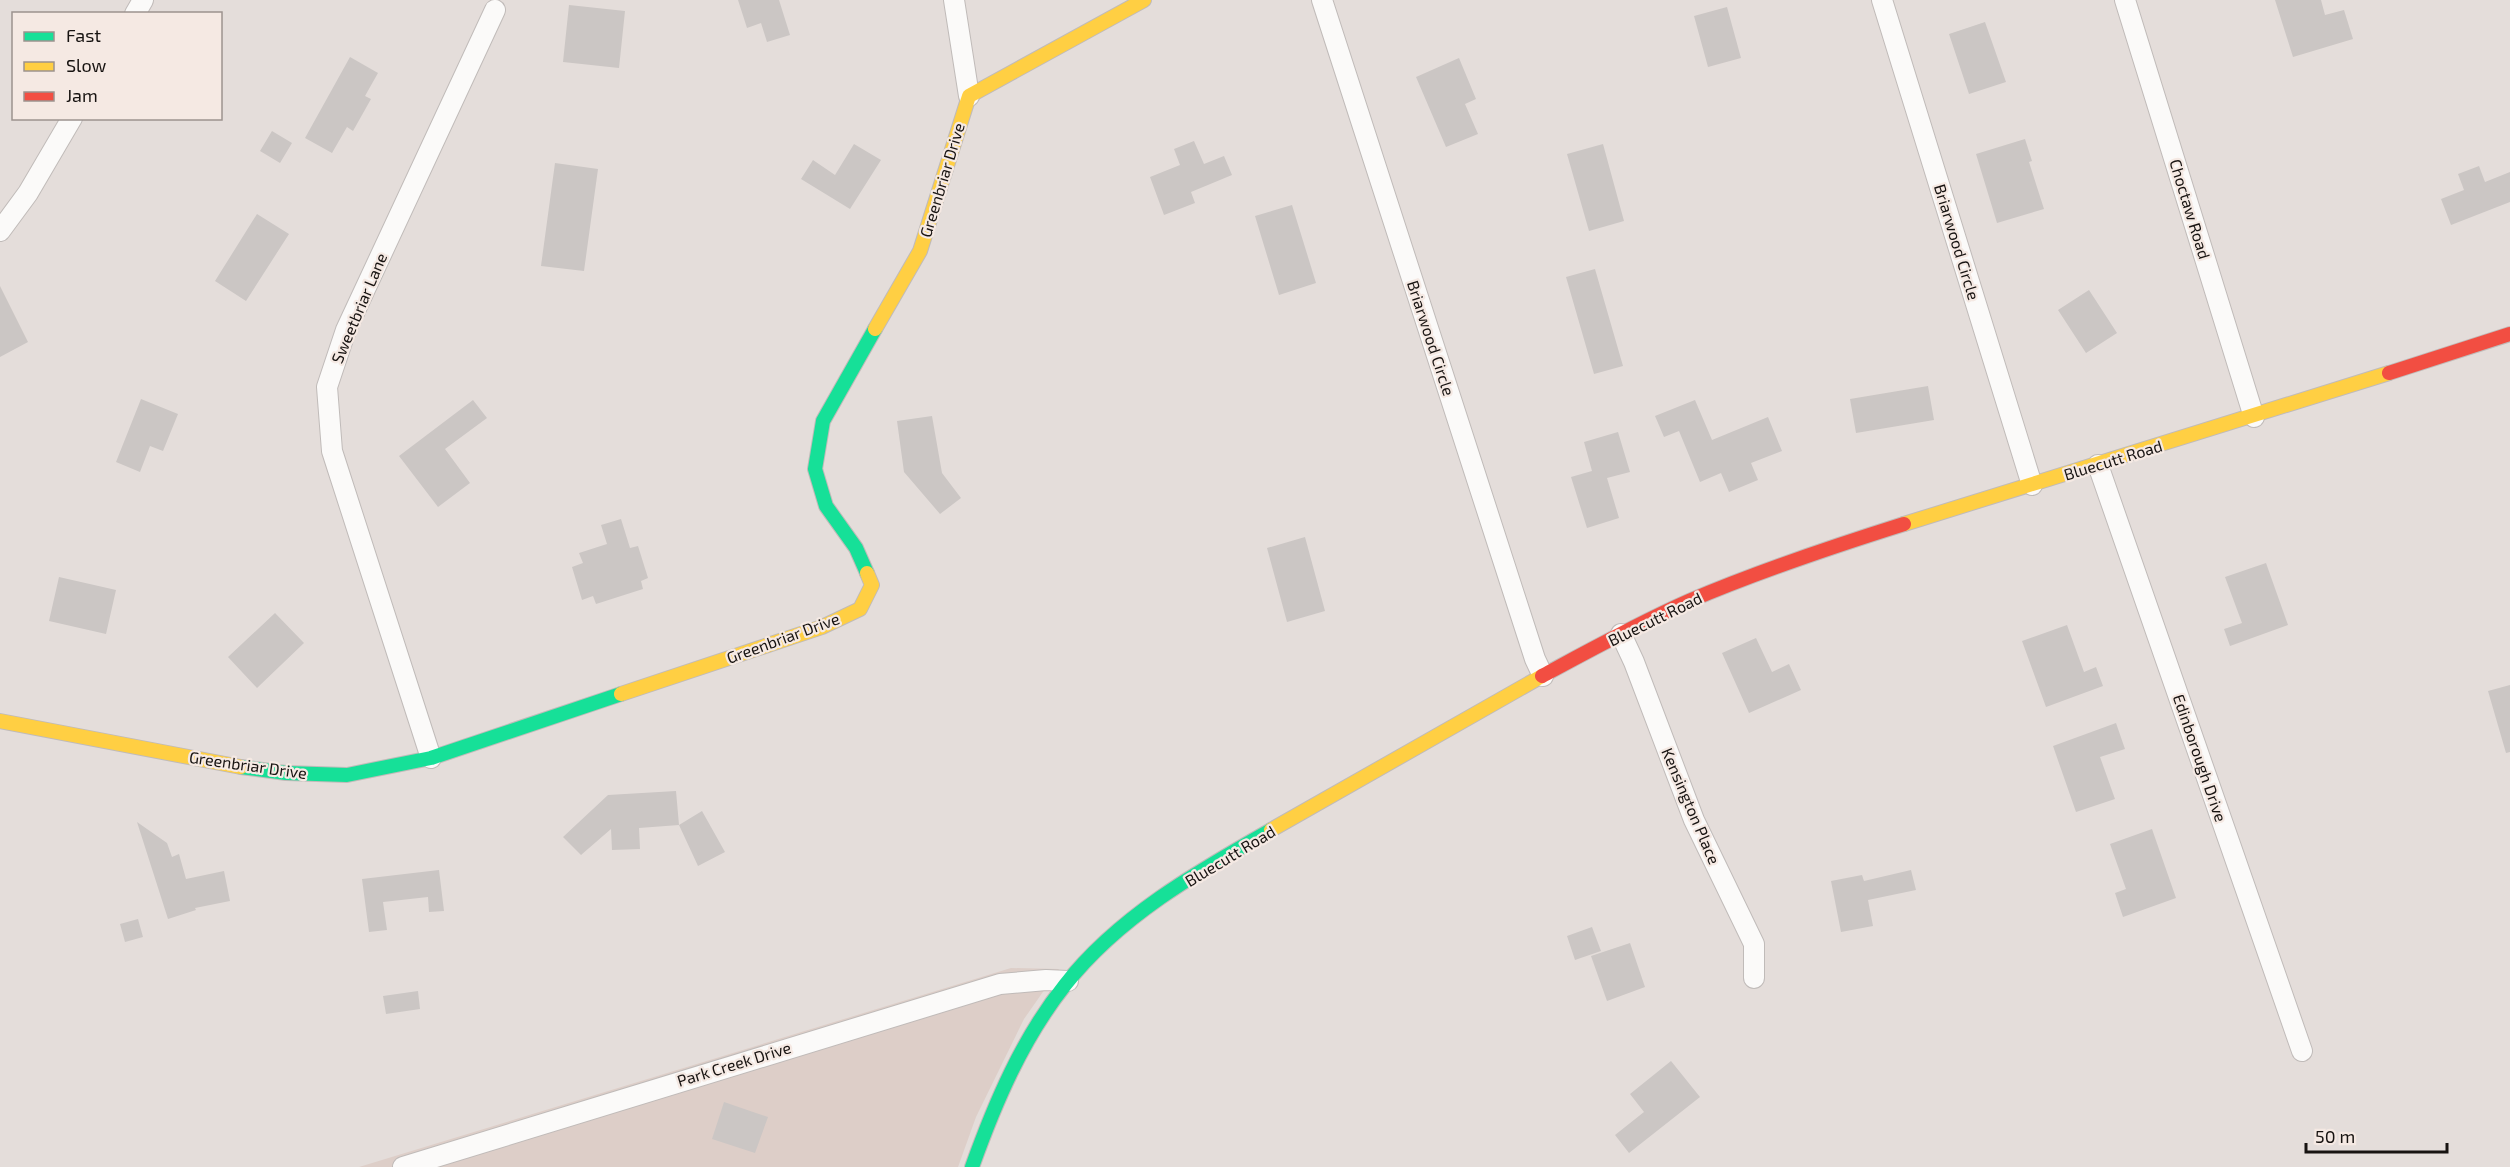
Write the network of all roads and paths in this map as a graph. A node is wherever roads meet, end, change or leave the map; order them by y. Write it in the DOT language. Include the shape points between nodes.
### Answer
graph roads {
  1 [pos="954,0"];
  2 [pos="1144,0"];
  3 [pos="1322,0"];
  4 [pos="1882,0"];
  5 [pos="2126,0"];
  6 [pos="495,9"];
  7 [pos="969,96"];
  8 [pos="71,120"];
  9 [pos="0,231"];
  10 [pos="2510,334"];
  11 [pos="2254,417"];
  12 [pos="2098,465"];
  13 [pos="2032,485"];
  14 [pos="1621,634"];
  15 [pos="1543,676"];
  16 [pos="0,721"];
  17 [pos="431,759"];
  18 [pos="1754,978"];
  19 [pos="1068,981"];
  20 [pos="2302,1051"];
  21 [pos="404,1167"];
  22 [pos="972,1167"];
  1 -- 7 [label="street"];
  2 -- 7 [label="street"];
  3 -- 15 [label="street, Briarwood Circle"];
  4 -- 13 [label="street, Briarwood Circle"];
  5 -- 11 [label="street, Choctaw Road"];
  6 -- 17 [label="street, Sweetbriar Lane" via="346,330 327,387 332,451"];
  7 -- 17 [label="street, Greenbriar Drive" via="920,251 823,421 815,469 826,506 856,548 872,585 860,609 822,627"];
  8 -- 9 [label="street" via="28,193"];
  10 -- 11 [label="street, Bluecutt Road"];
  11 -- 12 [label="street, Bluecutt Road"];
  12 -- 13 [label="street, Bluecutt Road"];
  12 -- 20 [label="street, Edinborough Drive"];
  13 -- 14 [label="street, Bluecutt Road" via="1824,549 1720,588"];
  14 -- 15 [label="street, Bluecutt Road"];
  14 -- 18 [label="street, Kensington Place" via="1694,820 1754,944"];
  15 -- 19 [label="street, Bluecutt Road" via="1194,878 1122,928"];
  16 -- 17 [label="street, Greenbriar Drive" via="286,773 347,775"];
  19 -- 21 [label="street, Park Creek Drive" via="1000,984"];
  19 -- 22 [label="street, Bluecutt Road" via="1027,1041"];
}
